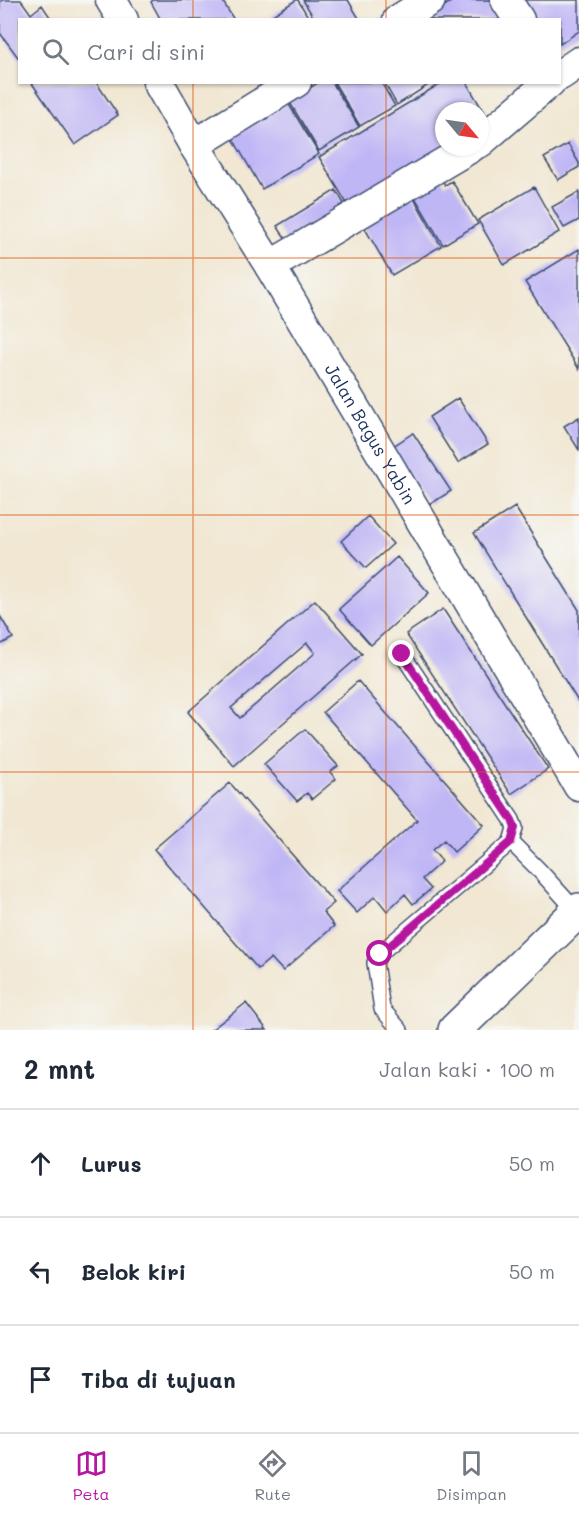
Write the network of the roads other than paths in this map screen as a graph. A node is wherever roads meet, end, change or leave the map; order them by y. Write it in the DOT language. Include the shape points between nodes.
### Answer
graph roads {
  1 [pos="430,0"];
  2 [pos="506,0"];
  3 [pos="401,18"];
  4 [pos="518,18"];
  5 [pos="579,62"];
  6 [pos="561,74"];
  7 [pos="159,84"];
  8 [pos="293,84"];
  9 [pos="548,84"];
  10 [pos="489,134"];
  11 [pos="194,146"];
  12 [pos="456,156"];
  13 [pos="270,266"];
  14 [pos="402,654"];
  15 [pos="579,786"];
  16 [pos="511,842"];
  17 [pos="578,911"];
  18 [pos="400,1030"];
  19 [pos="455,1030"];
  1 -- 3 [label="street"];
  2 -- 4 [label="street"];
  5 -- 6 [label="street"];
  7 -- 11 [label="street, Jalan Bagus Yabin"];
  8 -- 11 [label="street"];
  9 -- 10 [label="street"];
  11 -- 13 [label="street, Jalan Bagus Yabin"];
  12 -- 13 [label="street"];
  13 -- 15 [label="street, Jalan Bagus Yabin"];
  14 -- 16 [label="lane" via="512,820 515,828"];
  16 -- 17 [label="lane"];
  16 -- 18 [label="lane" via="380,954 375,963 382,1009"];
  17 -- 19 [label="street"];
}
